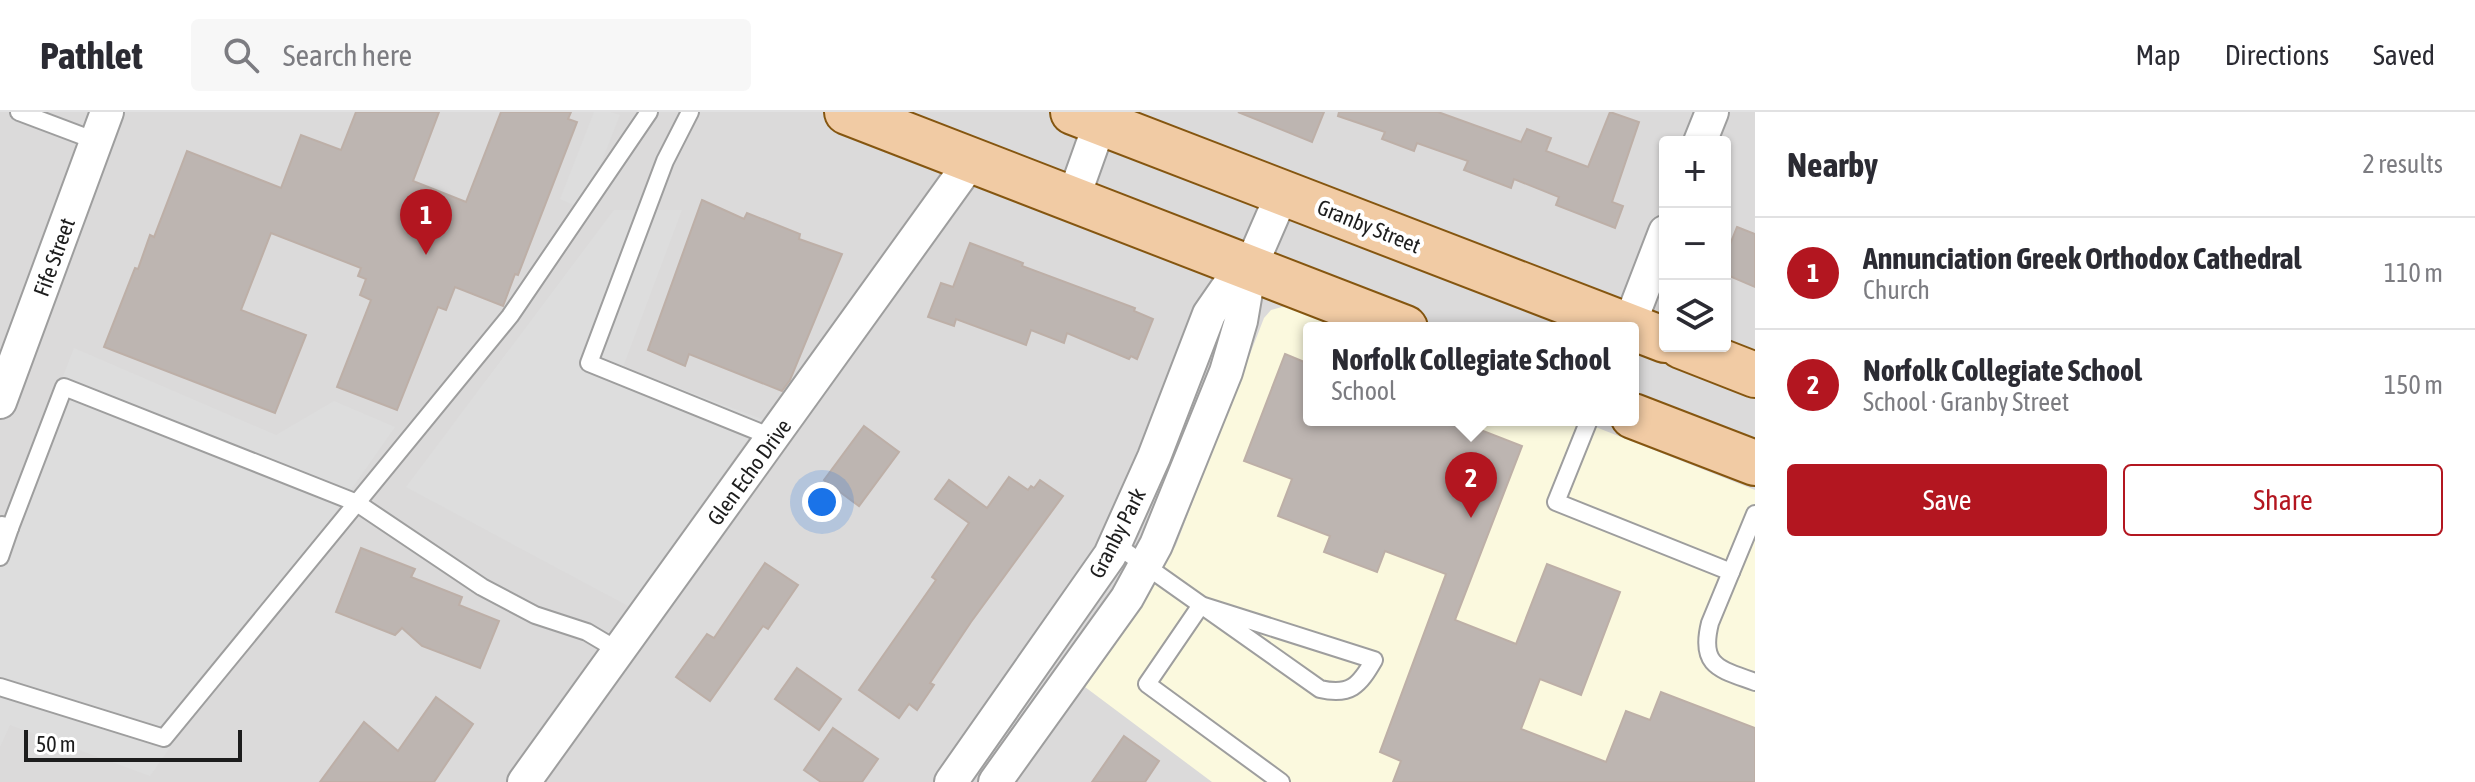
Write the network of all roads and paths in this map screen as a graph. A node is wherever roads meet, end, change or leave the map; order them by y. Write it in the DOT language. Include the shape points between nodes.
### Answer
graph roads {
  1 [pos="19,112"];
  2 [pos="649,112"];
  3 [pos="690,112"];
  4 [pos="847,112"];
  5 [pos="1712,112"];
  6 [pos="1093,116"];
  7 [pos="102,127"];
  8 [pos="1702,136"];
  9 [pos="972,160"];
  10 [pos="1283,192"];
  11 [pos="1073,199"];
  12 [pos="1659,256"];
  13 [pos="1250,268"];
  14 [pos="1390,322"];
  15 [pos="1617,322"];
  16 [pos="1640,331"];
  17 [pos="1696,352"];
  18 [pos="1755,375"];
  19 [pos="0,402"];
  20 [pos="1639,418"];
  21 [pos="1587,426"];
  22 [pos="774,438"];
  23 [pos="1755,463"];
  24 [pos="357,503"];
  25 [pos="1755,514"];
  26 [pos="5,527"];
  27 [pos="1115,544"];
  28 [pos="0,557"];
  29 [pos="1146,566"];
  30 [pos="1731,572"];
  31 [pos="1201,605"];
  32 [pos="619,651"];
  33 [pos="1755,682"];
  34 [pos="0,687"];
  35 [pos="524,782"];
  36 [pos="951,782"];
  37 [pos="995,782"];
  38 [pos="1281,782"];
  1 -- 7 [label="lane"];
  2 -- 24 [label="lane" via="510,316"];
  3 -- 22 [label="lane" via="665,161 589,363"];
  4 -- 9 [label="main road"];
  5 -- 8 [label="street"];
  6 -- 10 [label="main road, Granby Street"];
  6 -- 11 [label="street"];
  7 -- 19 [label="street, Fife Street"];
  9 -- 11 [label="main road"];
  9 -- 22 [label="street, Glen Echo Drive"];
  10 -- 13 [label="street, Granby Park"];
  10 -- 15 [label="main road, Granby Street"];
  11 -- 13 [label="main road"];
  12 -- 16 [label="street"];
  13 -- 14 [label="main road"];
  13 -- 27 [label="street, Granby Park" via="1209,314"];
  13 -- 29 [label="street, Granby Park" via="1226,372"];
  17 -- 18 [label="main road"];
  20 -- 23 [label="main road"];
  21 -- 30 [label="lane" via="1556,502"];
  22 -- 32 [label="street, Glen Echo Drive"];
  24 -- 26 [label="lane" via="64,387"];
  24 -- 32 [label="lane" via="482,587"];
  24 -- 34 [label="lane" via="164,738"];
  25 -- 30 [label="lane"];
  26 -- 28 [label="lane"];
  27 -- 29 [label="lane"];
  27 -- 36 [label="street, Granby Park"];
  29 -- 31 [label="lane"];
  29 -- 37 [label="street, Granby Park"];
  30 -- 33 [label="lane" via="1705,642 1717,667"];
  31 -- 31 [label="lane" via="1320,689 1350,689 1363,680 1374,660"];
  31 -- 38 [label="lane" via="1147,684"];
  32 -- 35 [label="street, Glen Echo Drive"];
}
